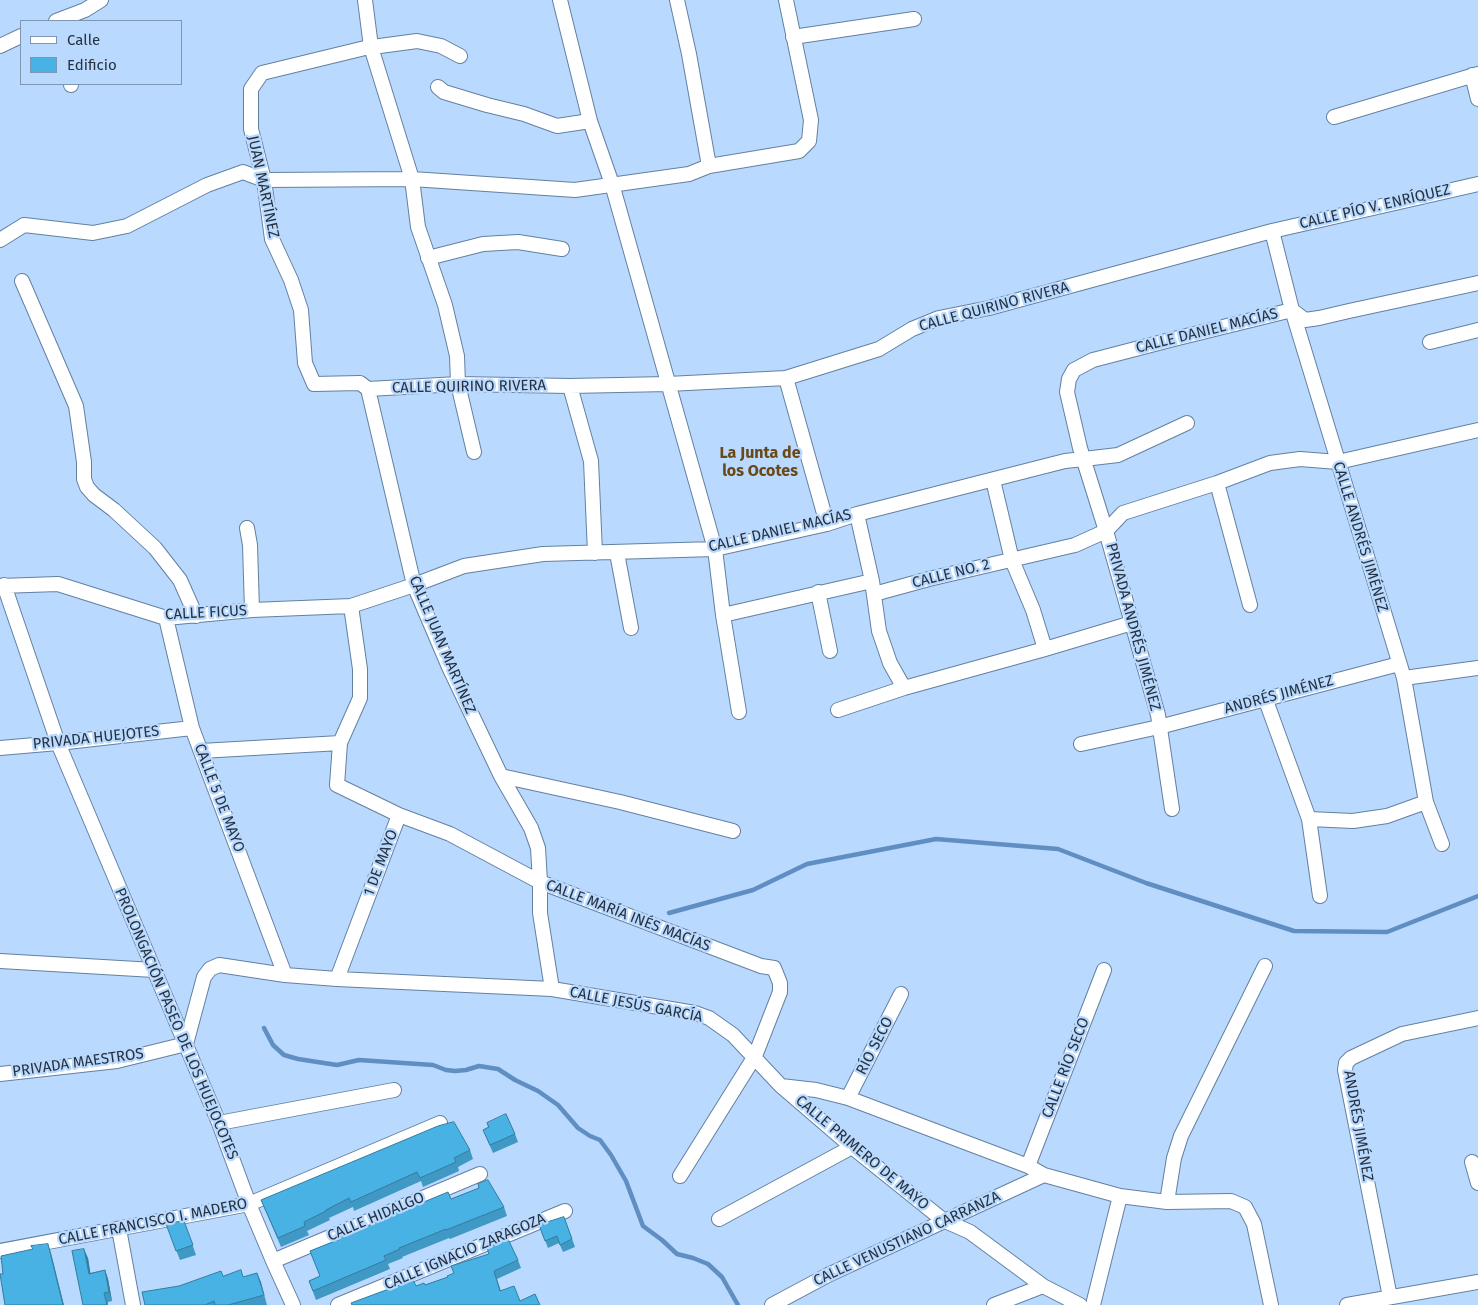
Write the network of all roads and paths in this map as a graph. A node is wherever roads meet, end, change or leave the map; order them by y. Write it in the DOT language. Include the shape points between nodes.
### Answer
graph roads {
  1 [pos="101,0"];
  2 [pos="365,0"];
  3 [pos="560,0"];
  4 [pos="677,0"];
  5 [pos="786,0"];
  6 [pos="914,19"];
  7 [pos="59,20"];
  8 [pos="20,36"];
  9 [pos="793,37"];
  10 [pos="0,46"];
  11 [pos="371,47"];
  12 [pos="460,56"];
  13 [pos="1475,75"];
  14 [pos="438,87"];
  15 [pos="1478,99"];
  16 [pos="1334,117"];
  17 [pos="590,121"];
  18 [pos="709,166"];
  19 [pos="412,179"];
  20 [pos="264,180"];
  21 [pos="612,184"];
  22 [pos="1478,184"];
  23 [pos="1272,231"];
  24 [pos="0,240"];
  25 [pos="562,249"];
  26 [pos="428,258"];
  27 [pos="22,281"];
  28 [pos="1478,283"];
  29 [pos="1292,310"];
  30 [pos="1478,330"];
  31 [pos="1430,342"];
  32 [pos="786,378"];
  33 [pos="458,384"];
  34 [pos="668,384"];
  35 [pos="570,386"];
  36 [pos="368,389"];
  37 [pos="1187,423"];
  38 [pos="1478,430"];
  39 [pos="474,452"];
  40 [pos="1082,454"];
  41 [pos="1338,462"];
  42 [pos="993,480"];
  43 [pos="1218,483"];
  44 [pos="857,514"];
  45 [pos="827,524"];
  46 [pos="247,528"];
  47 [pos="1106,531"];
  48 [pos="715,549"];
  49 [pos="595,553"];
  50 [pos="617,553"];
  51 [pos="1012,560"];
  52 [pos="2,585"];
  53 [pos="414,585"];
  54 [pos="873,588"];
  55 [pos="818,592"];
  56 [pos="1250,605"];
  57 [pos="352,606"];
  58 [pos="252,610"];
  59 [pos="723,615"];
  60 [pos="196,616"];
  61 [pos="166,618"];
  62 [pos="1132,622"];
  63 [pos="631,628"];
  64 [pos="1045,649"];
  65 [pos="830,651"];
  66 [pos="1478,668"];
  67 [pos="1401,671"];
  68 [pos="904,688"];
  69 [pos="1265,698"];
  70 [pos="838,710"];
  71 [pos="739,712"];
  72 [pos="1159,727"];
  73 [pos="192,728"];
  74 [pos="58,743"];
  75 [pos="340,743"];
  76 [pos="1081,744"];
  77 [pos="0,748"];
  78 [pos="201,751"];
  79 [pos="500,776"];
  80 [pos="1426,802"];
  81 [pos="1172,809"];
  82 [pos="399,815"];
  83 [pos="1309,819"];
  84 [pos="732,831"];
  85 [pos="1442,844"];
  86 [pos="540,882"];
  87 [pos="1320,896"];
  88 [pos="0,961"];
  89 [pos="1265,966"];
  90 [pos="154,970"];
  91 [pos="1104,970"];
  92 [pos="285,974"];
  93 [pos="336,979"];
  94 [pos="552,989"];
  95 [pos="901,994"];
  96 [pos="1478,1018"];
  97 [pos="186,1044"];
  98 [pos="755,1056"];
  99 [pos="0,1074"];
  100 [pos="781,1086"];
  101 [pos="394,1090"];
  102 [pos="848,1098"];
  103 [pos="219,1123"];
  104 [pos="440,1123"];
  105 [pos="852,1147"];
  106 [pos="1472,1162"];
  107 [pos="1028,1166"];
  108 [pos="480,1174"];
  109 [pos="1044,1175"];
  110 [pos="680,1176"];
  111 [pos="1478,1183"];
  112 [pos="1120,1196"];
  113 [pos="1167,1202"];
  114 [pos="249,1204"];
  115 [pos="565,1211"];
  116 [pos="719,1219"];
  117 [pos="943,1220"];
  118 [pos="119,1229"];
  119 [pos="0,1251"];
  120 [pos="273,1260"];
  121 [pos="1478,1282"];
  122 [pos="1043,1286"];
  123 [pos="1390,1298"];
  124 [pos="1412,1299"];
  125 [pos="1066,1302"];
  126 [pos="132,1305"];
  127 [pos="293,1305"];
  128 [pos="338,1305"];
  129 [pos="772,1305"];
  130 [pos="994,1305"];
  131 [pos="1080,1305"];
  132 [pos="1093,1305"];
  133 [pos="1271,1305"];
  134 [pos="1347,1305"];
  1 -- 7 [label="street"];
  2 -- 11 [label="street"];
  3 -- 17 [label="street"];
  4 -- 18 [label="street"];
  5 -- 9 [label="street"];
  6 -- 9 [label="street"];
  8 -- 10 [label="street"];
  9 -- 18 [label="street" via="810,120 809,141 799,151"];
  11 -- 12 [label="street" via="417,41 440,46"];
  11 -- 19 [label="street"];
  11 -- 20 [label="street, JUAN MARTÍNEZ" via="262,72 251,89 251,129"];
  13 -- 15 [label="street"];
  13 -- 16 [label="street"];
  14 -- 17 [label="street" via="444,92 557,126"];
  17 -- 21 [label="street"];
  18 -- 21 [label="street" via="690,174"];
  19 -- 20 [label="street"];
  19 -- 21 [label="street" via="575,190"];
  19 -- 26 [label="street" via="418,227"];
  20 -- 24 [label="street" via="243,172 207,185 127,226 93,233 24,225"];
  20 -- 36 [label="street, JUAN MARTÍNEZ" via="272,239 301,310 305,363 314,384 360,384"];
  21 -- 34 [label="street"];
  22 -- 23 [label="street, CALLE PÍO V. ENRÍQUEZ"];
  23 -- 29 [label="street, CALLE ANDRÉS JIMÉNEZ"];
  23 -- 32 [label="street, CALLE QUIRINO RIVERA" via="989,308 939,318 879,350"];
  25 -- 26 [label="street" via="518,242 483,244"];
  26 -- 33 [label="street" via="447,313 457,356"];
  27 -- 60 [label="street" via="76,406 87,486 155,548 180,580"];
  28 -- 29 [label="street, CALLE DANIEL MACÍAS" via="1320,318 1305,320"];
  29 -- 40 [label="street, CALLE DANIEL MACÍAS" via="1093,360 1074,370 1068,379 1067,392"];
  29 -- 41 [label="street, CALLE ANDRÉS JIMÉNEZ"];
  30 -- 31 [label="street"];
  32 -- 34 [label="street, CALLE QUIRINO RIVERA"];
  32 -- 45 [label="street"];
  33 -- 35 [label="street, CALLE QUIRINO RIVERA"];
  33 -- 36 [label="street, CALLE QUIRINO RIVERA"];
  33 -- 39 [label="street"];
  34 -- 35 [label="street, CALLE QUIRINO RIVERA"];
  34 -- 48 [label="street"];
  35 -- 49 [label="street" via="591,461"];
  36 -- 53 [label="street, CALLE JUAN MARTÍNEZ"];
  37 -- 40 [label="street" via="1118,454"];
  38 -- 41 [label="street"];
  40 -- 42 [label="street, CALLE DANIEL MACÍAS"];
  40 -- 47 [label="street, PRIVADA ANDRÉS JIMÉNEZ"];
  41 -- 43 [label="street" via="1300,459 1270,462"];
  41 -- 67 [label="street, CALLE ANDRÉS JIMÉNEZ"];
  42 -- 44 [label="street, CALLE DANIEL MACÍAS"];
  42 -- 51 [label="street"];
  43 -- 47 [label="street" via="1123,512"];
  43 -- 56 [label="street"];
  44 -- 45 [label="street, CALLE DANIEL MACÍAS"];
  44 -- 54 [label="street"];
  45 -- 48 [label="street, CALLE DANIEL MACÍAS"];
  46 -- 58 [label="street"];
  47 -- 51 [label="street, CALLE NO. 2" via="1075,545"];
  47 -- 62 [label="street, PRIVADA ANDRÉS JIMÉNEZ"];
  48 -- 50 [label="street, CALLE DANIEL MACÍAS"];
  48 -- 59 [label="street"];
  49 -- 50 [label="street, CALLE DANIEL MACÍAS"];
  49 -- 53 [label="street, CALLE DANIEL MACÍAS" via="543,554 464,566"];
  50 -- 63 [label="street"];
  51 -- 54 [label="street, CALLE NO. 2"];
  51 -- 64 [label="street"];
  52 -- 61 [label="street, CALLE FICUS" via="58,584"];
  52 -- 74 [label="street, PROLONGACIÓN PASEO DE LOS HUEJOCOTES"];
  53 -- 57 [label="street, CALLE FICUS"];
  53 -- 79 [label="street, CALLE JUAN MARTÍNEZ" via="448,667"];
  54 -- 55 [label="street, CALLE NO. 2"];
  54 -- 68 [label="street" via="879,631 890,663"];
  55 -- 59 [label="street, CALLE NO. 2"];
  55 -- 65 [label="street"];
  57 -- 58 [label="street, CALLE FICUS"];
  57 -- 75 [label="street, 1 DE MAYO" via="360,669 360,698"];
  58 -- 60 [label="street, CALLE FICUS"];
  59 -- 71 [label="street"];
  60 -- 61 [label="street, CALLE FICUS"];
  61 -- 73 [label="street, CALLE 5 DE MAYO"];
  62 -- 64 [label="street"];
  62 -- 72 [label="street, PRIVADA ANDRÉS JIMÉNEZ"];
  64 -- 68 [label="street"];
  66 -- 67 [label="street"];
  67 -- 69 [label="street, ANDRÉS JIMÉNEZ"];
  67 -- 80 [label="street, CALLE ANDRÉS JIMÉNEZ"];
  68 -- 70 [label="street"];
  69 -- 72 [label="street, ANDRÉS JIMÉNEZ"];
  69 -- 83 [label="street"];
  72 -- 76 [label="street, ANDRÉS JIMÉNEZ"];
  72 -- 81 [label="street, PRIVADA ANDRÉS JIMÉNEZ"];
  73 -- 74 [label="street, PRIVADA HUEJOTES"];
  73 -- 78 [label="street, CALLE 5 DE MAYO"];
  74 -- 77 [label="street, PRIVADA HUEJOTES"];
  74 -- 90 [label="street, PROLONGACIÓN PASEO DE LOS HUEJOCOTES"];
  75 -- 78 [label="street"];
  75 -- 82 [label="street, 1 DE MAYO" via="337,785"];
  78 -- 92 [label="street, CALLE 5 DE MAYO"];
  79 -- 84 [label="street"];
  79 -- 86 [label="street, CALLE JUAN MARTÍNEZ" via="531,828 538,848"];
  80 -- 83 [label="street" via="1387,816 1353,821"];
  80 -- 85 [label="street, CALLE ANDRÉS JIMÉNEZ"];
  82 -- 86 [label="street, CALLE MARÍA INÉS MACÍAS" via="450,834"];
  82 -- 93 [label="street, 1 DE MAYO"];
  83 -- 87 [label="street"];
  86 -- 94 [label="street" via="540,914"];
  86 -- 98 [label="street, CALLE MARÍA INÉS MACÍAS" via="761,966 774,968 780,992"];
  88 -- 90 [label="street"];
  89 -- 113 [label="street" via="1181,1136"];
  90 -- 97 [label="street, PROLONGACIÓN PASEO DE LOS HUEJOCOTES"];
  91 -- 107 [label="street, CALLE RÍO SECO"];
  92 -- 93 [label="street, CALLE JESÚS GARCÍA"];
  92 -- 97 [label="street, CALLE JESÚS GARCÍA" via="219,965 210,969 204,977"];
  93 -- 94 [label="street, CALLE JESÚS GARCÍA"];
  94 -- 98 [label="street, CALLE JESÚS GARCÍA" via="695,1013 709,1018 734,1035"];
  95 -- 102 [label="street, RÍO SECO"];
  96 -- 123 [label="street, ANDRÉS JIMÉNEZ" via="1402,1034 1346,1063"];
  97 -- 99 [label="street, PRIVADA MAESTROS" via="117,1060"];
  97 -- 103 [label="street, PROLONGACIÓN PASEO DE LOS HUEJOCOTES"];
  98 -- 100 [label="street, CALLE JESÚS GARCÍA"];
  98 -- 110 [label="street"];
  100 -- 102 [label="street"];
  100 -- 105 [label="street, CALLE PRIMERO DE MAYO"];
  101 -- 103 [label="street"];
  102 -- 107 [label="street"];
  103 -- 114 [label="street, PROLONGACIÓN PASEO DE LOS HUEJOCOTES"];
  104 -- 114 [label="street, CALLE FRANCISCO I. MADERO"];
  105 -- 116 [label="street"];
  105 -- 117 [label="street, CALLE PRIMERO DE MAYO"];
  106 -- 111 [label="street"];
  107 -- 109 [label="street"];
  108 -- 120 [label="street, CALLE HIDALGO"];
  109 -- 112 [label="street"];
  109 -- 117 [label="street, CALLE VENUSTIANO CARRANZA"];
  112 -- 113 [label="street"];
  112 -- 132 [label="street"];
  113 -- 133 [label="street" via="1231,1201 1245,1207 1254,1224"];
  114 -- 118 [label="street, CALLE FRANCISCO I. MADERO"];
  114 -- 120 [label="street, PROLONGACIÓN PASEO DE LOS HUEJOCOTES"];
  115 -- 128 [label="street, CALLE IGNACIO ZARAGOZA"];
  117 -- 122 [label="street, CALLE PRIMERO DE MAYO" via="970,1232"];
  117 -- 129 [label="street, CALLE VENUSTIANO CARRANZA"];
  118 -- 119 [label="street, CALLE FRANCISCO I. MADERO"];
  118 -- 126 [label="street"];
  120 -- 127 [label="street, PROLONGACIÓN PASEO DE LOS HUEJOCOTES"];
  121 -- 124 [label="street"];
  122 -- 125 [label="street, CALLE PRIMERO DE MAYO"];
  122 -- 130 [label="street"];
  123 -- 124 [label="street"];
  123 -- 134 [label="street"];
  125 -- 131 [label="street, CALLE PRIMERO DE MAYO"];
}
